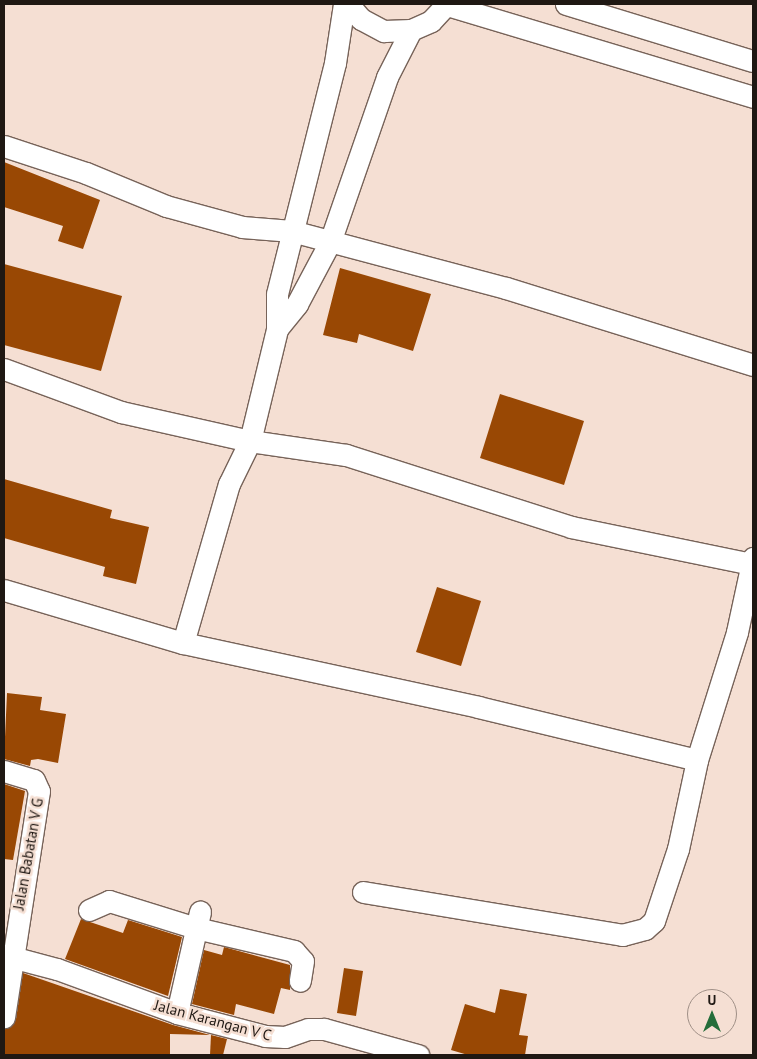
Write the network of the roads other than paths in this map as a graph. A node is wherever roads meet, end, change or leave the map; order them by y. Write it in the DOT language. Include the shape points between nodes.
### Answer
graph roads {
  1 [pos="344,4"];
  2 [pos="348,4"];
  3 [pos="447,4"];
  4 [pos="566,4"];
  5 [pos="410,30"];
  6 [pos="753,61"];
  7 [pos="753,97"];
  8 [pos="4,146"];
  9 [pos="292,231"];
  10 [pos="330,242"];
  11 [pos="277,329"];
  12 [pos="753,365"];
  13 [pos="4,370"];
  14 [pos="250,441"];
  15 [pos="753,561"];
  16 [pos="4,590"];
  17 [pos="183,643"];
  18 [pos="697,760"];
  19 [pos="4,771"];
  20 [pos="363,892"];
  21 [pos="89,910"];
  22 [pos="198,920"];
  23 [pos="7,956"];
  24 [pos="300,981"];
  25 [pos="177,1013"];
  26 [pos="4,1017"];
  27 [pos="418,1055"];
  1 -- 9 [label="street" via="335,63"];
  2 -- 5 [label="street" via="361,20 384,31"];
  3 -- 5 [label="street" via="431,21"];
  3 -- 7 [label="street"];
  4 -- 6 [label="street"];
  5 -- 10 [label="street" via="387,77"];
  8 -- 9 [label="street" via="86,173 166,206 242,227"];
  9 -- 10 [label="street"];
  9 -- 11 [label="street" via="277,294"];
  10 -- 11 [label="street" via="298,304"];
  10 -- 12 [label="street" via="506,288"];
  11 -- 14 [label="street"];
  13 -- 14 [label="street" via="121,412"];
  14 -- 15 [label="street" via="346,455 571,527"];
  14 -- 17 [label="street" via="229,484"];
  15 -- 18 [label="street" via="737,632"];
  16 -- 17 [label="street"];
  17 -- 18 [label="street" via="478,707"];
  18 -- 20 [label="street" via="660,910 645,929 622,935"];
  19 -- 23 [label="street, Jalan Babatan V G" via="36,782 38,796"];
  21 -- 22 [label="street" via="109,901"];
  22 -- 24 [label="street" via="297,953 304,961"];
  22 -- 25 [label="street"];
  23 -- 25 [label="street, Jalan Karangan V C" via="57,969"];
  23 -- 26 [label="street, Jalan Babatan V G"];
  25 -- 27 [label="street, Jalan Karangan V C" via="278,1038 324,1029"];
}
